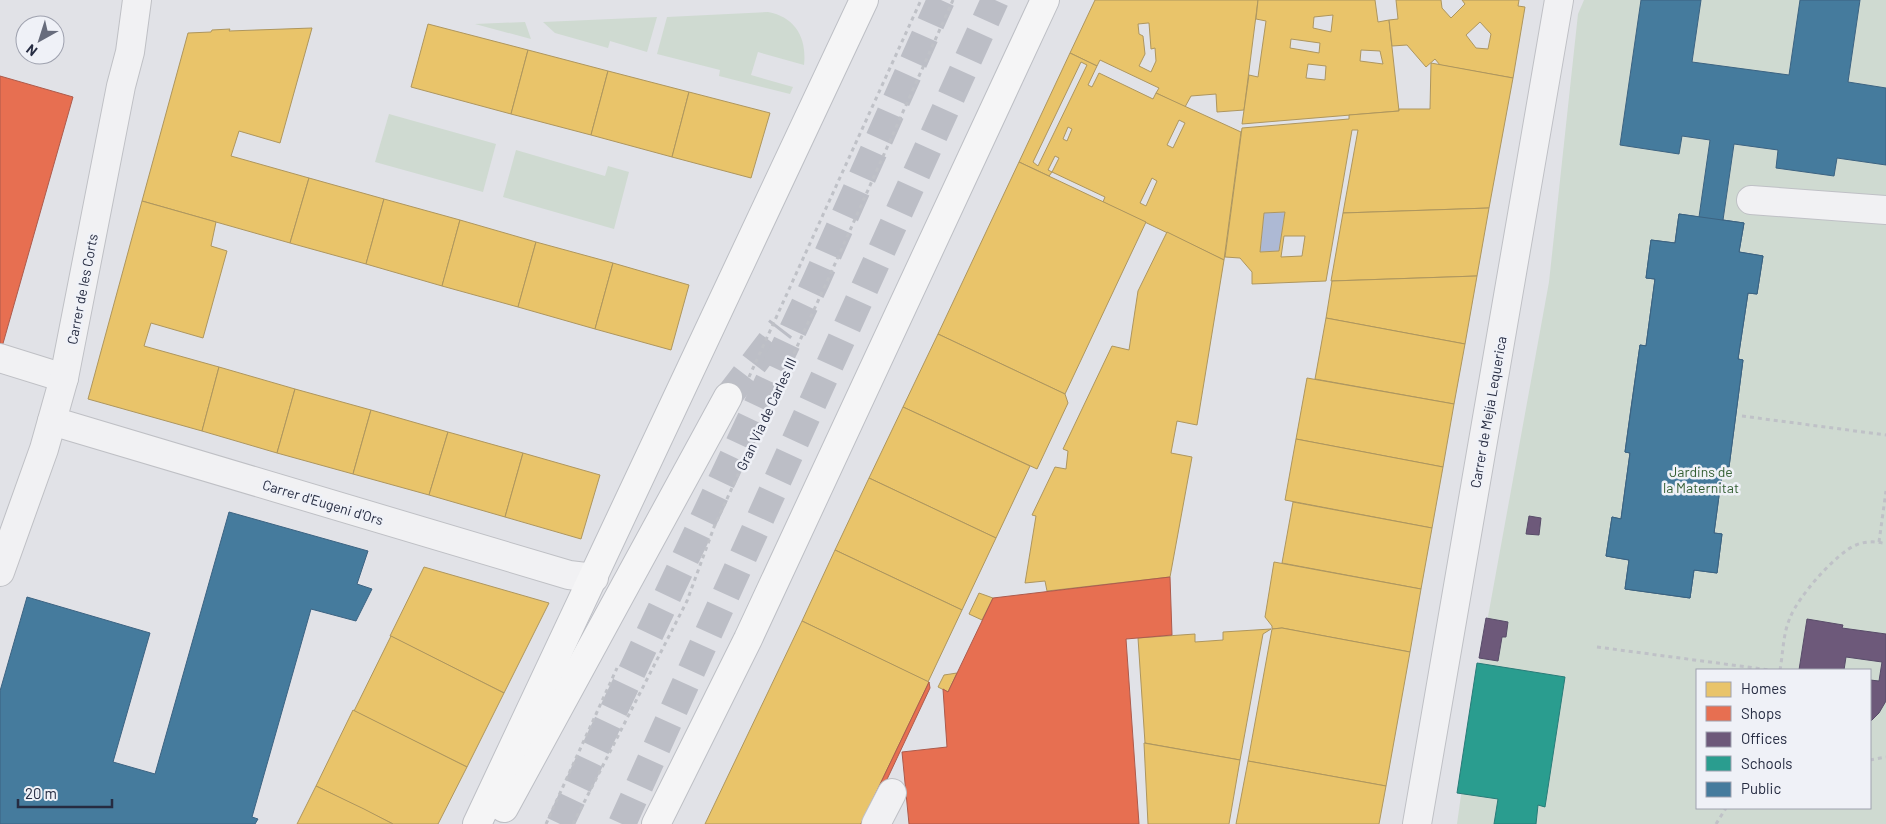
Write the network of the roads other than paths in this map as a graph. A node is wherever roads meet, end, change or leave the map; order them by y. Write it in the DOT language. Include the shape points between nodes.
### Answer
graph roads {
  1 [pos="137,0"];
  2 [pos="864,0"];
  3 [pos="1045,0"];
  4 [pos="1558,0"];
  5 [pos="1751,200"];
  6 [pos="1886,210"];
  7 [pos="0,358"];
  8 [pos="64,378"];
  9 [pos="728,397"];
  10 [pos="52,421"];
  11 [pos="0,572"];
  12 [pos="594,578"];
  13 [pos="892,793"];
  14 [pos="477,824"];
  15 [pos="494,824"];
  16 [pos="656,824"];
  17 [pos="876,824"];
  18 [pos="1418,824"];
  1 -- 8 [label="street, Carrer de les Corts" via="130,52"];
  2 -- 12 [label="main road"];
  3 -- 16 [label="main road" via="748,639"];
  4 -- 18 [label="street, Carrer de Mejía Lequerica"];
  5 -- 6 [label="street"];
  7 -- 8 [label="street"];
  8 -- 10 [label="street, Carrer de les Corts"];
  9 -- 15 [label="main road"];
  10 -- 11 [label="street, Carrer de les Corts"];
  10 -- 12 [label="street, Carrer d'Eugeni d'Ors" via="569,575"];
  12 -- 14 [label="main road"];
  13 -- 17 [label="street"];
}
